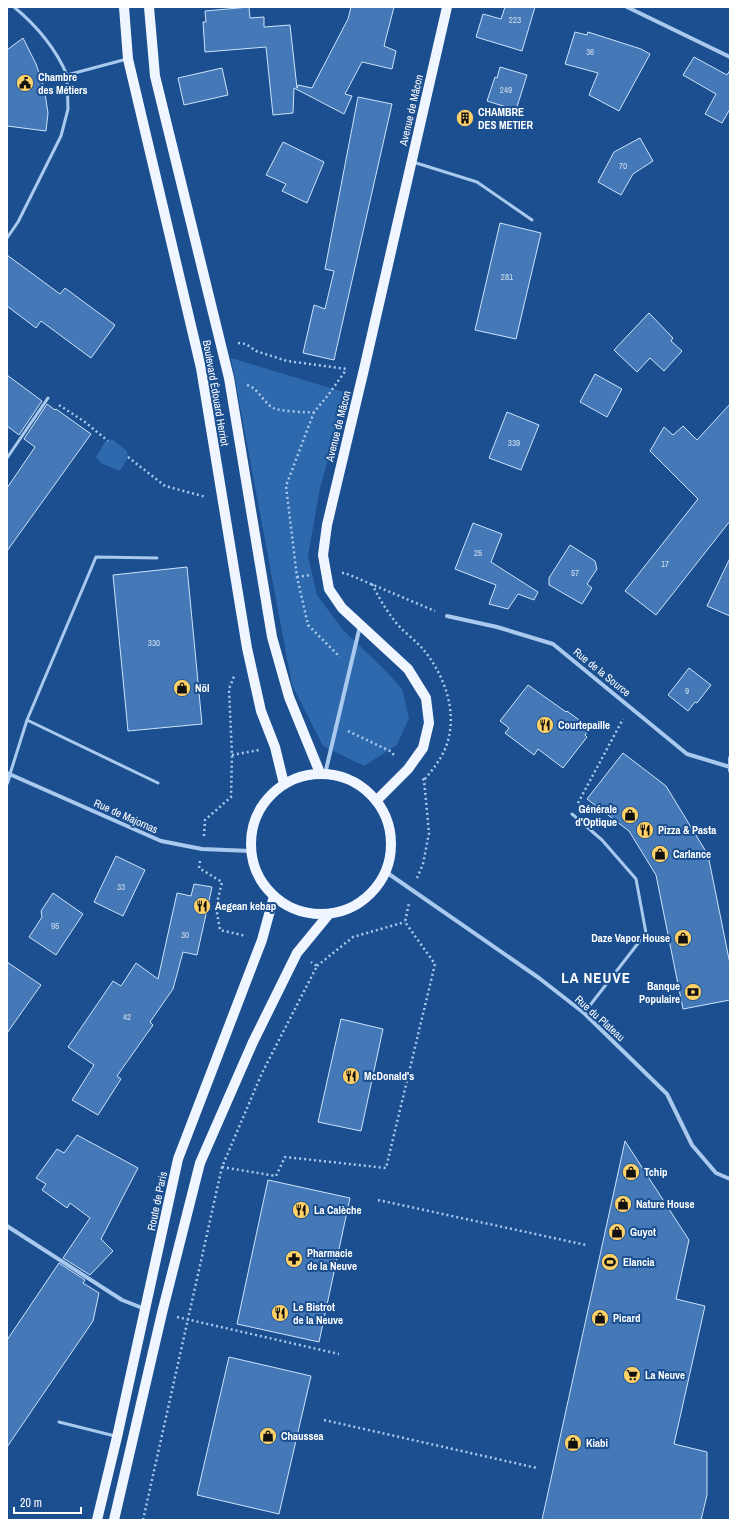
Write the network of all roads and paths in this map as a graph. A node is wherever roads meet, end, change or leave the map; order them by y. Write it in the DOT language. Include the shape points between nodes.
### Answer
graph roads {
  1 [pos="14,7"];
  2 [pos="124,7"];
  3 [pos="149,7"];
  4 [pos="446,7"];
  5 [pos="627,7"];
  6 [pos="730,57"];
  7 [pos="128,59"];
  8 [pos="67,75"];
  9 [pos="411,162"];
  10 [pos="532,220"];
  11 [pos="7,238"];
  12 [pos="242,343"];
  13 [pos="365,365"];
  14 [pos="347,369"];
  15 [pos="229,378"];
  16 [pos="48,398"];
  17 [pos="314,412"];
  18 [pos="108,441"];
  19 [pos="128,457"];
  20 [pos="7,458"];
  21 [pos="223,501"];
  22 [pos="157,558"];
  23 [pos="326,572"];
  24 [pos="297,577"];
  25 [pos="447,616"];
  26 [pos="360,626"];
  27 [pos="247,648"];
  28 [pos="350,668"];
  29 [pos="630,706"];
  30 [pos="27,720"];
  31 [pos="336,724"];
  32 [pos="730,758"];
  33 [pos="730,768"];
  34 [pos="408,769"];
  35 [pos="8,774"];
  36 [pos="322,774"];
  37 [pos="7,783"];
  38 [pos="158,783"];
  39 [pos="284,784"];
  40 [pos="376,800"];
  41 [pos="572,814"];
  42 [pos="202,849"];
  43 [pos="251,850"];
  44 [pos="386,872"];
  45 [pos="412,890"];
  46 [pos="274,896"];
  47 [pos="330,914"];
  48 [pos="405,922"];
  49 [pos="262,940"];
  50 [pos="297,953"];
  51 [pos="317,966"];
  52 [pos="584,1013"];
  53 [pos="222,1167"];
  54 [pos="730,1179"];
  55 [pos="378,1200"];
  56 [pos="7,1226"];
  57 [pos="586,1245"];
  58 [pos="145,1309"];
  59 [pos="162,1313"];
  60 [pos="187,1320"];
  61 [pos="339,1354"];
  62 [pos="324,1420"];
  63 [pos="59,1422"];
  64 [pos="117,1437"];
  65 [pos="537,1468"];
  66 [pos="97,1520"];
  67 [pos="114,1520"];
  68 [pos="143,1520"];
  1 -- 8 [label="lane" via="46,38 61,59"];
  2 -- 7 [label="main road, Boulevard Édouard Herriot"];
  3 -- 15 [label="main road, Boulevard Édouard Herriot" via="155,76"];
  4 -- 9 [label="main road, Avenue de Mâcon"];
  5 -- 6 [label="street"];
  7 -- 8 [label="lane"];
  7 -- 21 [label="main road, Boulevard Édouard Herriot" via="201,368"];
  8 -- 11 [label="lane" via="68,109 61,136 18,222"];
  9 -- 10 [label="lane" via="477,182"];
  9 -- 13 [label="main road, Avenue de Mâcon"];
  12 -- 14 [label="path" via="256,351 287,361"];
  13 -- 14 [label="path"];
  13 -- 23 [label="main road, Avenue de Mâcon" via="327,525 323,555"];
  14 -- 17 [label="path"];
  15 -- 17 [label="path" via="253,387 274,408"];
  15 -- 36 [label="main road, Boulevard Édouard Herriot" via="272,637 289,697"];
  16 -- 18 [label="path" via="85,422"];
  16 -- 20 [label="lane"];
  17 -- 24 [label="path" via="286,486"];
  19 -- 21 [label="path" via="165,486"];
  21 -- 27 [label="main road, Boulevard Édouard Herriot"];
  22 -- 30 [label="lane" via="96,557"];
  23 -- 24 [label="path"];
  23 -- 25 [label="path" via="345,573"];
  23 -- 26 [label="main road, Avenue de Mâcon" via="329,589 342,608"];
  24 -- 28 [label="path" via="308,625"];
  25 -- 29 [label="street, Rue de la Source" via="497,627 553,644"];
  26 -- 28 [label="street"];
  26 -- 34 [label="main road, Avenue de Mâcon" via="408,669 426,698 429,723 423,748"];
  27 -- 39 [label="main road, Boulevard Édouard Herriot" via="261,711 275,747"];
  27 -- 42 [label="path" via="229,689 231,797 205,820"];
  28 -- 31 [label="street"];
  29 -- 33 [label="street, Rue de la Source" via="687,754"];
  29 -- 41 [label="path"];
  30 -- 35 [label="lane"];
  30 -- 38 [label="lane"];
  31 -- 34 [label="path" via="390,752"];
  31 -- 36 [label="street"];
  32 -- 33 [label="street"];
  34 -- 40 [label="main road, Avenue de Mâcon"];
  34 -- 45 [label="path" via="424,780 429,833 424,864"];
  35 -- 37 [label="street"];
  35 -- 42 [label="street, Rue de Majornas" via="161,841"];
  36 -- 39 [label="main road" via="301,776"];
  36 -- 40 [label="main road" via="345,778 362,787"];
  39 -- 43 [label="main road" via="269,796 258,812 252,831"];
  40 -- 44 [label="main road" via="386,817 391,835 391,854"];
  41 -- 52 [label="lane" via="602,840 636,879 646,933"];
  42 -- 43 [label="street, Rue de Majornas"];
  42 -- 49 [label="path" via="199,868 222,882 216,907 220,930"];
  43 -- 46 [label="main road" via="255,868"];
  44 -- 45 [label="street, Rue du Plateau"];
  44 -- 47 [label="main road" via="376,888 363,900 347,909"];
  45 -- 48 [label="path"];
  45 -- 52 [label="street, Rue du Plateau" via="539,978"];
  46 -- 47 [label="main road" via="290,908"];
  46 -- 49 [label="main road, Route de Paris"];
  47 -- 50 [label="main road"];
  48 -- 51 [label="path" via="353,937"];
  48 -- 53 [label="path" via="435,964 386,1168 285,1157 276,1176"];
  49 -- 58 [label="main road, Route de Paris" via="178,1159"];
  50 -- 51 [label="path"];
  50 -- 59 [label="main road" via="253,1042 200,1163"];
  51 -- 53 [label="path" via="262,1073"];
  52 -- 54 [label="street, Rue du Plateau" via="667,1094 692,1145 716,1172"];
  53 -- 60 [label="path"];
  55 -- 57 [label="path"];
  56 -- 58 [label="street" via="122,1300"];
  58 -- 64 [label="main road, Route de Paris"];
  59 -- 60 [label="path"];
  59 -- 67 [label="main road"];
  60 -- 61 [label="path"];
  60 -- 68 [label="path"];
  62 -- 65 [label="path"];
  63 -- 64 [label="lane"];
  64 -- 66 [label="main road, Route de Paris"];
}
